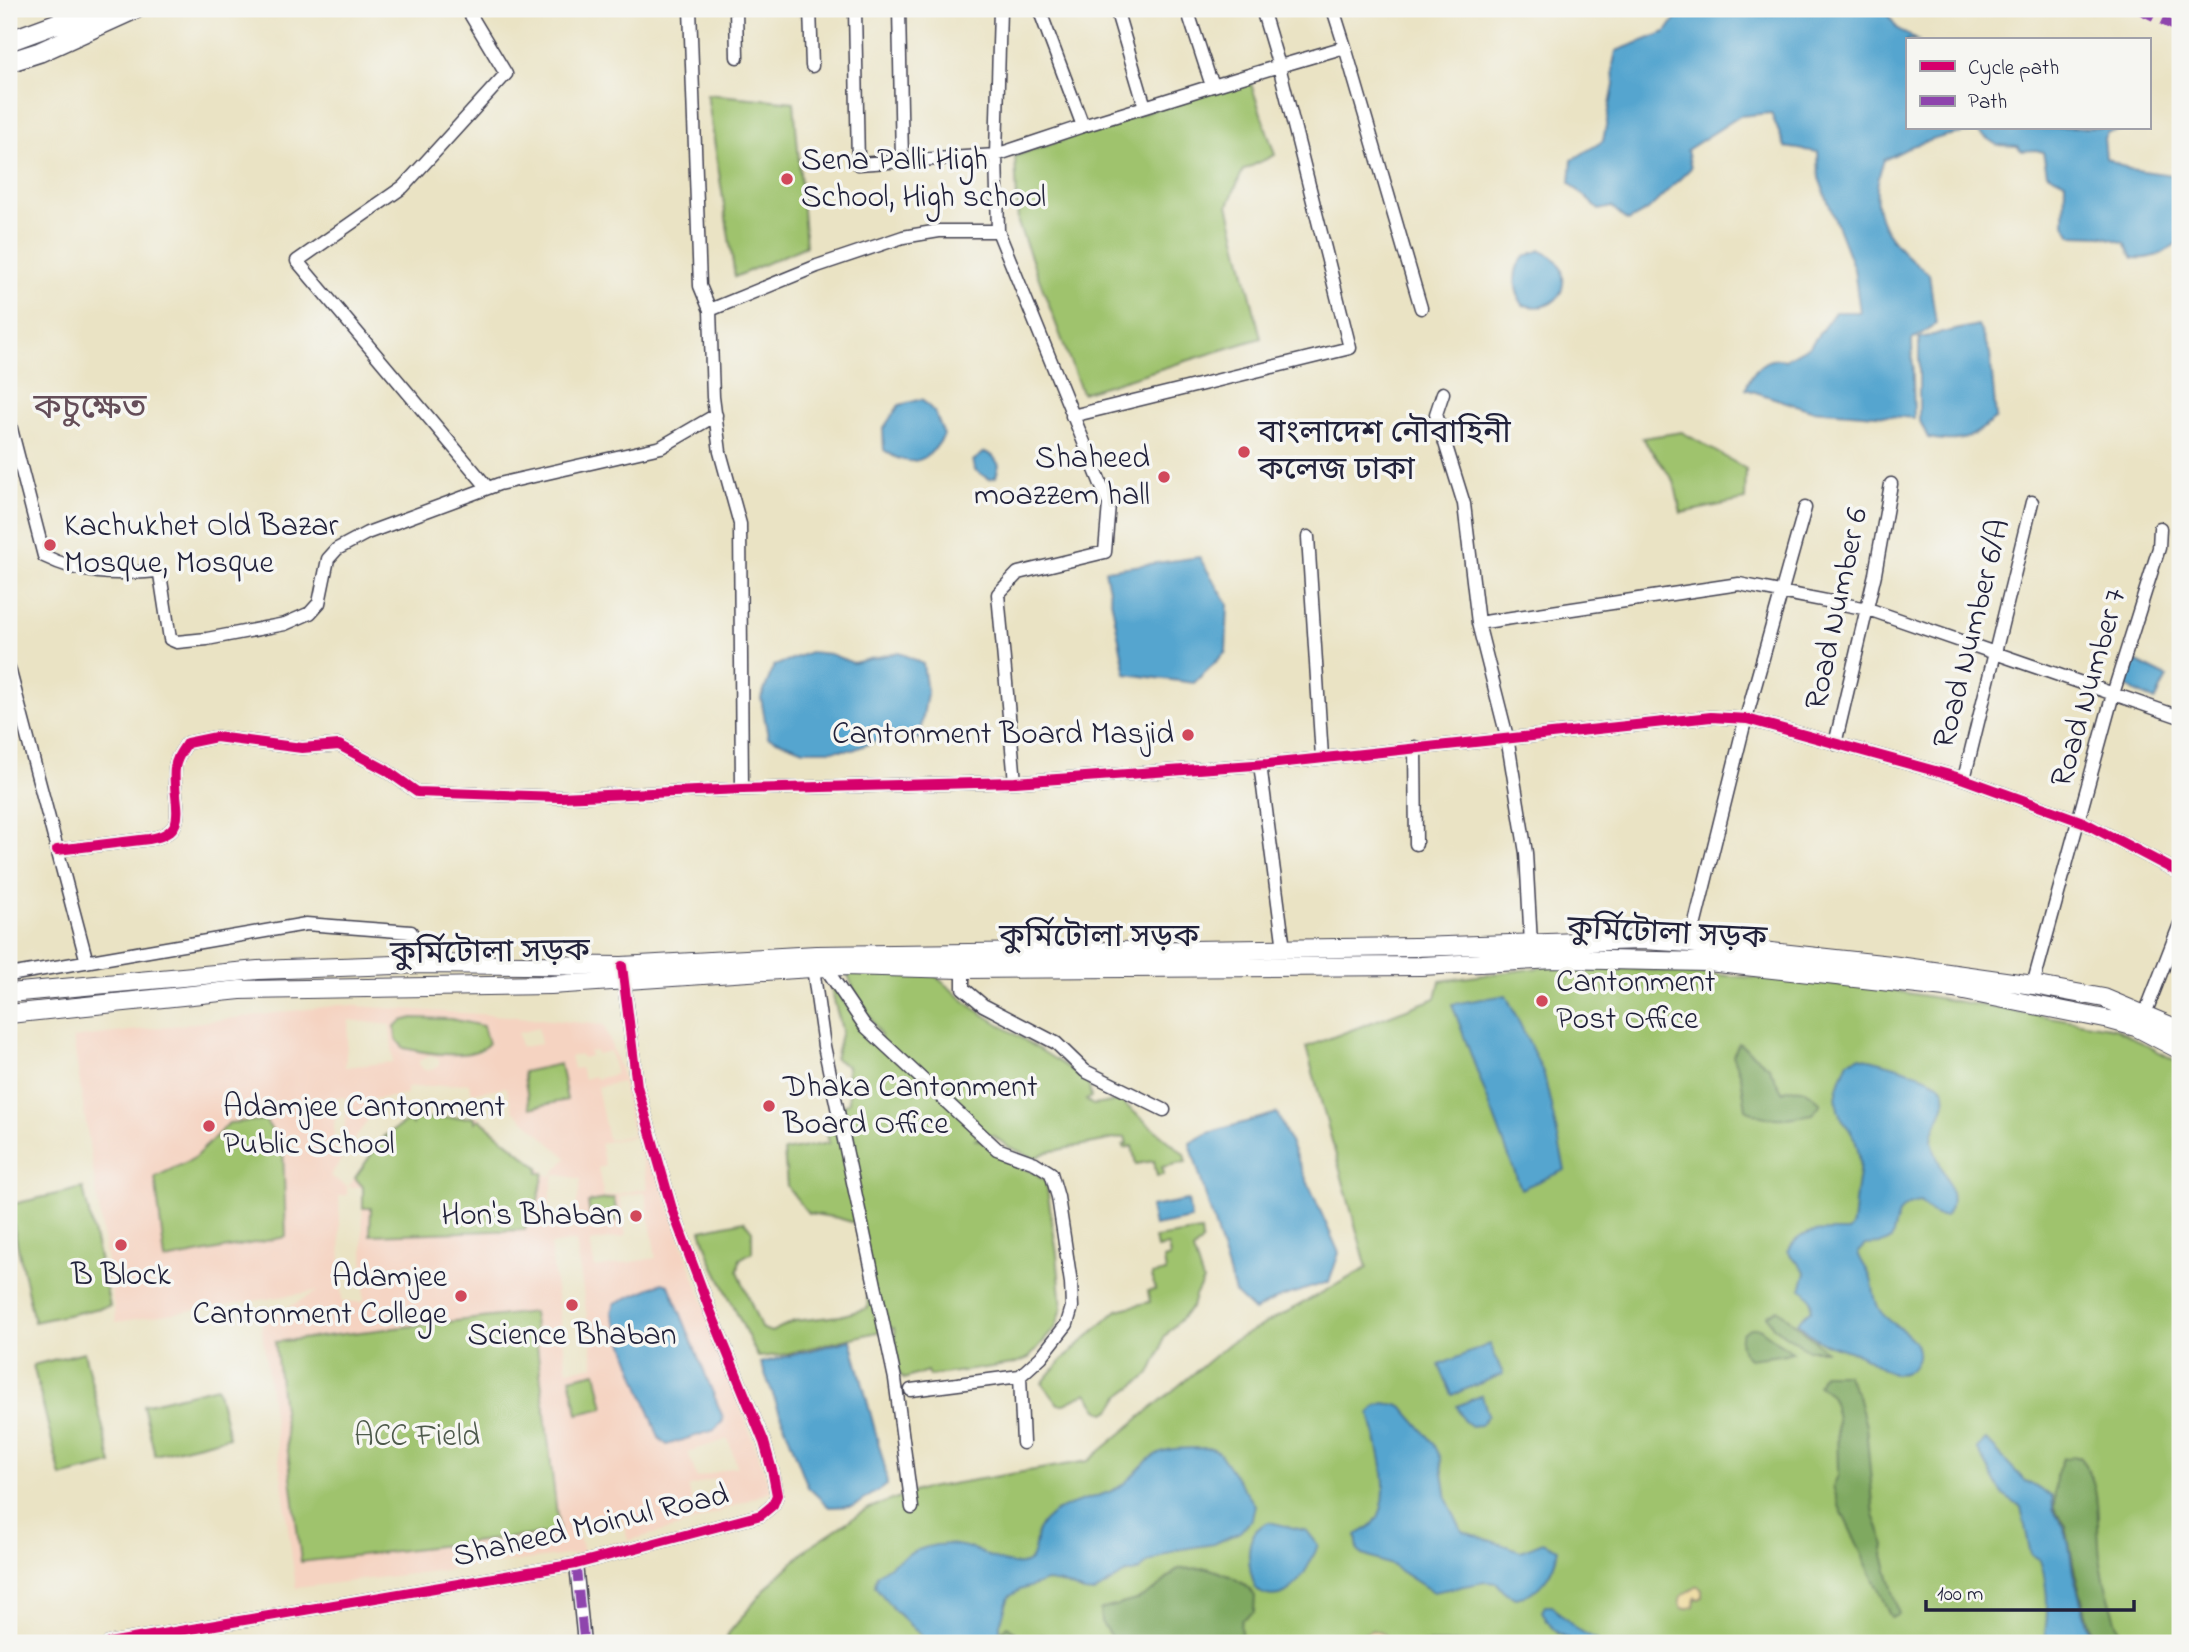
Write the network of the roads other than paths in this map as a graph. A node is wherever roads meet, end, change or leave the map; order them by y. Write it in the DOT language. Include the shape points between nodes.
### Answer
graph roads {
  1 [pos="96,9"];
  2 [pos="135,9"];
  3 [pos="467,9"];
  4 [pos="690,9"];
  5 [pos="736,9"];
  6 [pos="810,9"];
  7 [pos="855,9"];
  8 [pos="899,9"];
  9 [pos="999,9"];
  10 [pos="1187,9"];
  11 [pos="1262,9"];
  12 [pos="1334,9"];
  13 [pos="1117,13"];
  14 [pos="1049,35"];
  15 [pos="9,41"];
  16 [pos="1345,47"];
  17 [pos="1054,48"];
  18 [pos="737,57"];
  19 [pos="9,62"];
  20 [pos="812,66"];
  21 [pos="1279,66"];
  22 [pos="996,155"];
  23 [pos="902,161"];
  24 [pos="998,231"];
  25 [pos="1420,308"];
  26 [pos="710,310"];
  27 [pos="1443,393"];
  28 [pos="716,415"];
  29 [pos="1072,416"];
  30 [pos="9,421"];
  31 [pos="1891,484"];
  32 [pos="488,488"];
  33 [pos="2032,502"];
  34 [pos="1805,508"];
  35 [pos="2160,528"];
  36 [pos="1308,537"];
  37 [pos="1782,593"];
  38 [pos="1868,609"];
  39 [pos="1478,623"];
  40 [pos="1996,652"];
  41 [pos="9,668"];
  42 [pos="2113,694"];
  43 [pos="2180,717"];
  44 [pos="1747,719"];
  45 [pos="1507,737"];
  46 [pos="1835,744"];
  47 [pos="1415,747"];
  48 [pos="1322,757"];
  49 [pos="1261,764"];
  50 [pos="1964,779"];
  51 [pos="1015,782"];
  52 [pos="742,789"];
  53 [pos="2078,821"];
  54 [pos="1416,844"];
  55 [pos="57,850"];
  56 [pos="2180,873"];
  57 [pos="2180,924"];
  58 [pos="1690,943"];
  59 [pos="1531,944"];
  60 [pos="1284,949"];
  61 [pos="964,961"];
  62 [pos="87,962"];
  63 [pos="819,963"];
  64 [pos="422,964"];
  65 [pos="623,973"];
  66 [pos="9,975"];
  67 [pos="2033,985"];
  68 [pos="9,993"];
  69 [pos="9,1014"];
  70 [pos="2145,1014"];
  71 [pos="2180,1030"];
  72 [pos="2180,1050"];
  73 [pos="1164,1110"];
  74 [pos="1020,1376"];
  75 [pos="911,1390"];
  76 [pos="1023,1443"];
  77 [pos="912,1508"];
  78 [pos="576,1564"];
  79 [pos="109,1643"];
  80 [pos="584,1643"];
  1 -- 15 [label="main road"];
  2 -- 19 [label="main road"];
  3 -- 32 [label="street" via="506,74 403,187 297,261"];
  4 -- 26 [label="street" via="700,286"];
  5 -- 18 [label="street"];
  6 -- 20 [label="street"];
  7 -- 23 [label="street" via="858,164"];
  8 -- 23 [label="street"];
  9 -- 22 [label="street"];
  10 -- 13 [label="street" via="1212,86 1145,107"];
  10 -- 21 [label="street" via="1213,86"];
  11 -- 16 [label="street" via="1280,66"];
  11 -- 21 [label="street"];
  12 -- 16 [label="street"];
  13 -- 17 [label="street" via="1145,107 1083,126"];
  14 -- 17 [label="street"];
  16 -- 25 [label="street"];
  17 -- 22 [label="street" via="1083,126"];
  21 -- 29 [label="street" via="1350,348"];
  22 -- 23 [label="street"];
  22 -- 24 [label="street"];
  24 -- 26 [label="street" via="939,231 903,237"];
  24 -- 29 [label="street"];
  26 -- 28 [label="street"];
  27 -- 39 [label="street" via="1436,414 1464,505"];
  28 -- 32 [label="street" via="661,447"];
  28 -- 52 [label="street" via="720,452 740,524"];
  29 -- 51 [label="street" via="1109,504 1105,552 1018,573 998,594"];
  30 -- 32 [label="street" via="44,556 66,567 116,575 156,571 170,639 177,642 285,624 310,613 319,603 328,559 337,549 367,533"];
  31 -- 38 [label="street, Road Number 6"];
  33 -- 40 [label="street, Road Number 6/A"];
  34 -- 37 [label="street"];
  35 -- 42 [label="street, Road Number 7" via="2159,548"];
  36 -- 48 [label="street"];
  37 -- 38 [label="street"];
  37 -- 39 [label="street" via="1739,584"];
  37 -- 44 [label="street"];
  38 -- 40 [label="street"];
  38 -- 46 [label="street, Road Number 6"];
  39 -- 45 [label="street"];
  40 -- 42 [label="street"];
  40 -- 50 [label="street, Road Number 6/A"];
  41 -- 55 [label="street"];
  42 -- 43 [label="street"];
  42 -- 53 [label="street, Road Number 7"];
  44 -- 45 [label="street" via="1711,717"];
  44 -- 46 [label="street"];
  44 -- 58 [label="street"];
  45 -- 47 [label="street"];
  45 -- 59 [label="street" via="1526,853"];
  46 -- 50 [label="street"];
  47 -- 48 [label="street"];
  47 -- 54 [label="street"];
  48 -- 49 [label="street"];
  49 -- 51 [label="street"];
  49 -- 60 [label="street"];
  50 -- 53 [label="street"];
  51 -- 52 [label="street"];
  52 -- 55 [label="street" via="560,797 417,792 339,745 302,748 216,737 187,743 178,756 177,814 172,832 163,837"];
  53 -- 56 [label="street"];
  53 -- 67 [label="street, Road Number 7"];
  55 -- 62 [label="street"];
  57 -- 70 [label="street"];
  58 -- 59 [label="main road, কুর্মিটোলা সড়ক"];
  58 -- 67 [label="main road, কুর্মিটোলা সড়ক"];
  59 -- 60 [label="main road, কুর্মিটোলা সড়ক"];
  60 -- 61 [label="main road, কুর্মিটোলা সড়ক"];
  61 -- 63 [label="main road, কুর্মিটোলা সড়ক"];
  61 -- 72 [label="main road, কুর্মিটোলা সড়ক" via="1421,966 1556,959 1708,962 1966,991 2136,1027"];
  61 -- 73 [label="street" via="963,988 983,1005 1056,1043 1085,1071"];
  62 -- 64 [label="street" via="306,924 411,932"];
  62 -- 66 [label="street"];
  63 -- 65 [label="main road, কুর্মিটোলা সড়ক"];
  63 -- 74 [label="street" via="865,1026 997,1149 1051,1173 1072,1307 1067,1324"];
  63 -- 77 [label="street" via="824,1046 895,1379"];
  64 -- 65 [label="main road, কুর্মিটোলা সড়ক"];
  64 -- 68 [label="main road, কুর্মিটোলা সড়ক" via="258,970"];
  65 -- 69 [label="main road, কুর্মিটোলা সড়ক" via="551,985 240,990"];
  65 -- 78 [label="street, Shaheed Moinul Road" via="637,1086 672,1209 764,1442 777,1495 761,1515"];
  67 -- 70 [label="main road, কুর্মিটোলা সড়ক" via="2104,999"];
  70 -- 71 [label="main road, কুর্মিটোলা সড়ক"];
  74 -- 75 [label="street"];
  74 -- 76 [label="street"];
  78 -- 79 [label="street, Shaheed Moinul Road"];
  78 -- 80 [label="street"];
}
